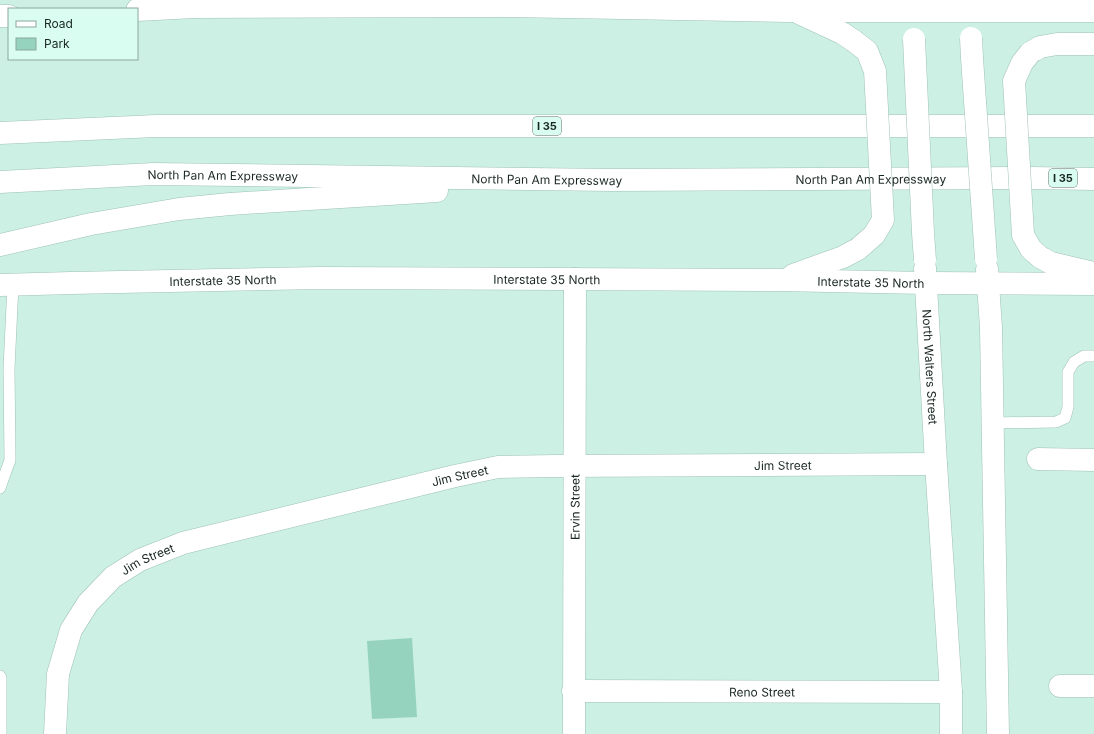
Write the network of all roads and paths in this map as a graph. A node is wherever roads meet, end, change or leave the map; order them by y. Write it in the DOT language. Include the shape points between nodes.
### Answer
graph roads {
  1 [pos="535,3"];
  2 [pos="195,4"];
  3 [pos="670,4"];
  4 [pos="914,5"];
  5 [pos="971,5"];
  6 [pos="138,10"];
  7 [pos="794,11"];
  8 [pos="1094,11"];
  9 [pos="1094,44"];
  10 [pos="1094,120"];
  11 [pos="1038,126"];
  12 [pos="1094,126"];
  13 [pos="0,133"];
  14 [pos="1032,178"];
  15 [pos="1094,179"];
  16 [pos="613,180"];
  17 [pos="0,182"];
  18 [pos="1094,182"];
  19 [pos="0,245"];
  20 [pos="1094,273"];
  21 [pos="575,279"];
  22 [pos="779,280"];
  23 [pos="926,283"];
  24 [pos="988,283"];
  25 [pos="1094,284"];
  26 [pos="7,285"];
  27 [pos="1094,356"];
  28 [pos="4,367"];
  29 [pos="992,423"];
  30 [pos="1038,459"];
  31 [pos="1094,460"];
  32 [pos="936,464"];
  33 [pos="575,465"];
  34 [pos="0,488"];
  35 [pos="0,676"];
  36 [pos="1060,686"];
  37 [pos="1094,686"];
  38 [pos="573,691"];
  39 [pos="951,692"];
  40 [pos="1,734"];
  41 [pos="55,734"];
  42 [pos="574,734"];
  43 [pos="951,734"];
  44 [pos="998,734"];
  1 -- 2 [label="main road"];
  1 -- 3 [label="main road"];
  2 -- 6 [label="main road"];
  3 -- 7 [label="main road"];
  4 -- 5 [label="main road"];
  4 -- 7 [label="main road"];
  4 -- 23 [label="main road, North Walters Street, bridge"];
  5 -- 8 [label="main road"];
  5 -- 24 [label="main road, bridge" via="972,66"];
  7 -- 22 [label="main road, bridge" via="842,33 867,52 875,71 884,220 874,235 844,258"];
  9 -- 20 [label="main road, bridge" via="1057,44 1040,47 1030,53 1022,63 1014,81 1023,235 1031,249 1051,263"];
  10 -- 11 [label="main road"];
  11 -- 12 [label="main road, I 35"];
  11 -- 13 [label="main road, I 35" via="164,126"];
  14 -- 15 [label="main road, North Pan Am Expressway / I 35"];
  14 -- 16 [label="main road, North Pan Am Expressway / I 35"];
  14 -- 18 [label="main road"];
  16 -- 17 [label="main road, North Pan Am Expressway / I 35" via="154,174"];
  16 -- 19 [label="main road" via="179,209 91,224"];
  21 -- 22 [label="main road, Interstate 35 North"];
  21 -- 26 [label="main road, Interstate 35 North" via="320,278"];
  21 -- 33 [label="main road, Ervin Street"];
  22 -- 23 [label="main road, Interstate 35 North"];
  23 -- 24 [label="main road, Interstate 35 North"];
  23 -- 32 [label="main road, North Walters Street"];
  24 -- 25 [label="main road, Interstate 35 North"];
  24 -- 29 [label="main road"];
  26 -- 28 [label="lane"];
  27 -- 29 [label="lane" via="1084,356 1074,362 1068,372 1068,406 1065,418 1056,422"];
  28 -- 34 [label="lane" via="10,460"];
  29 -- 44 [label="main road"];
  30 -- 31 [label="main road"];
  32 -- 33 [label="main road, Jim Street"];
  32 -- 39 [label="main road, North Walters Street"];
  33 -- 38 [label="main road, Ervin Street"];
  33 -- 41 [label="main road, Jim Street" via="498,467 455,476 182,543 140,560 114,577 88,603 72,630 58,674"];
  35 -- 40 [label="lane"];
  36 -- 37 [label="main road"];
  38 -- 39 [label="main road, Reno Street"];
  38 -- 42 [label="main road, Ervin Street"];
  39 -- 43 [label="main road, North Walters Street"];
}
